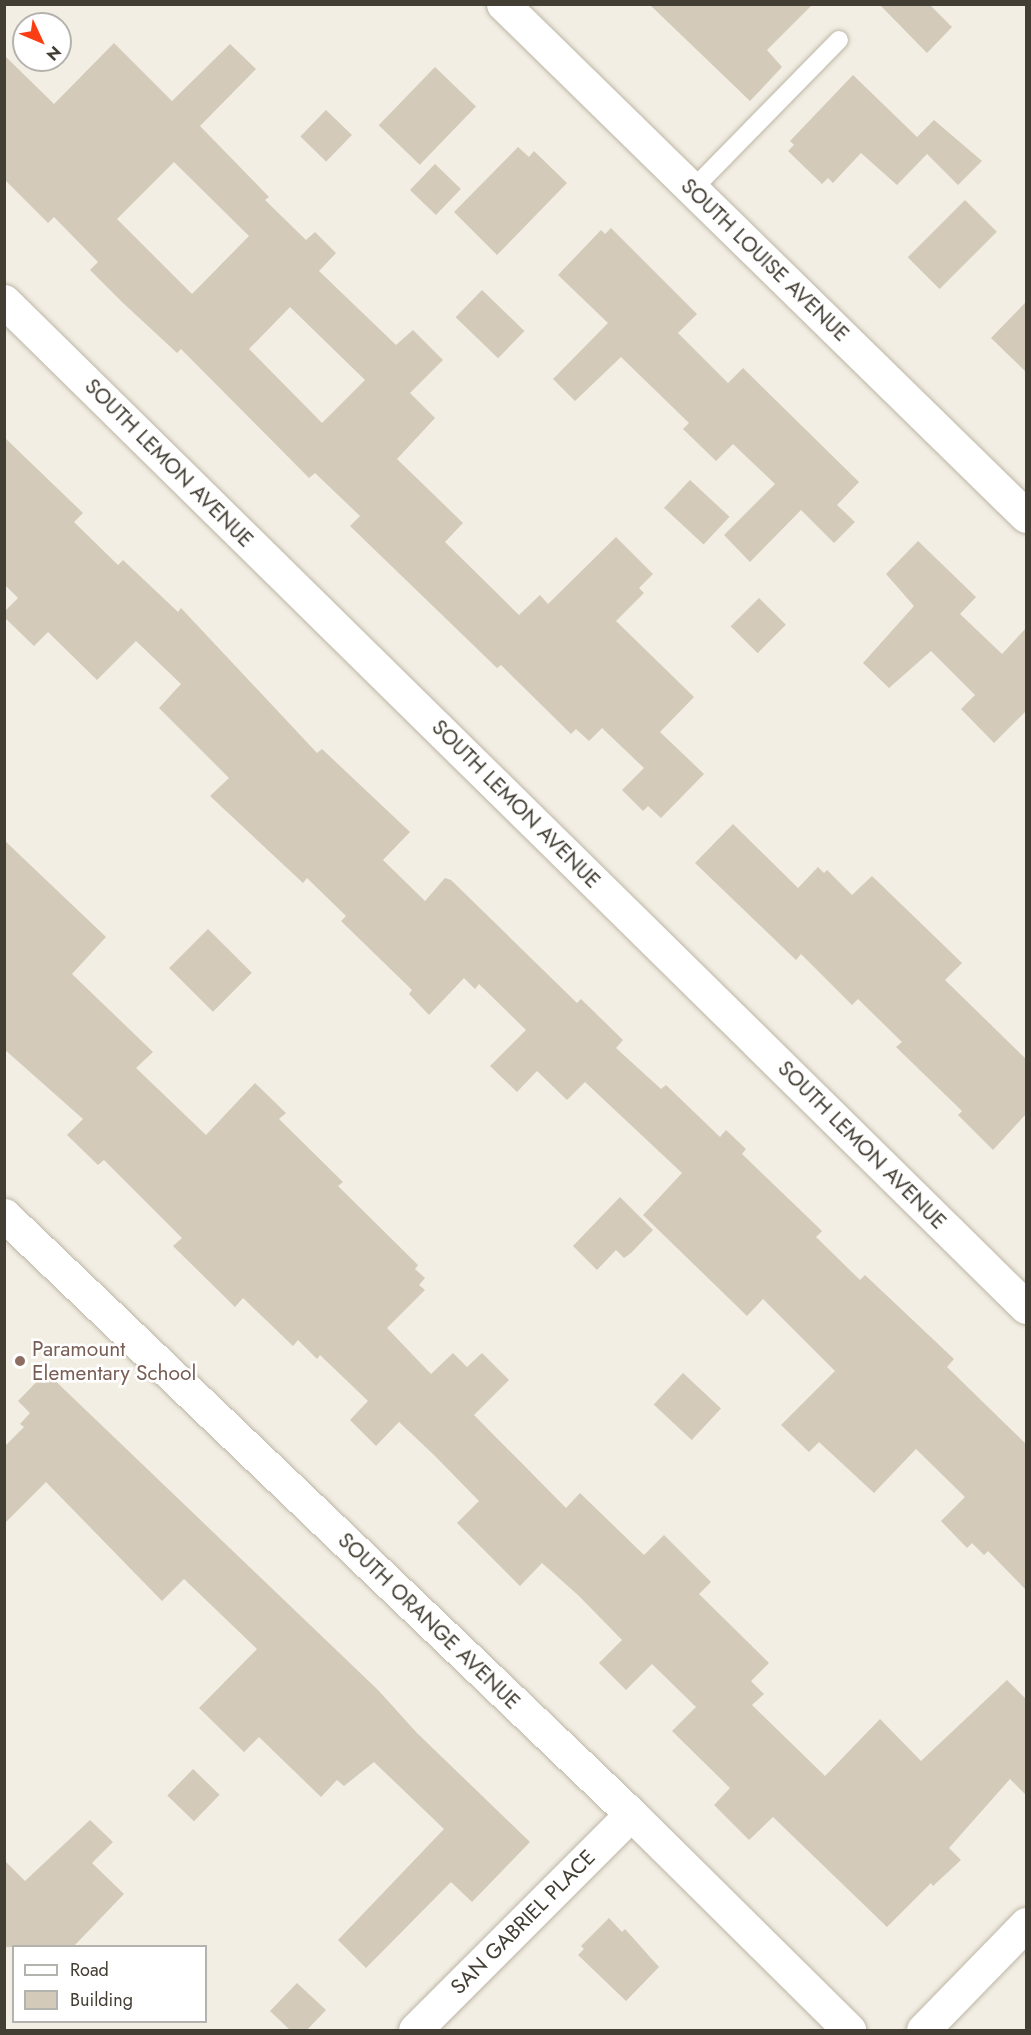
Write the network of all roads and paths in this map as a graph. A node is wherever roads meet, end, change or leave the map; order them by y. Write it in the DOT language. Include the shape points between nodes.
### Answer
graph roads {
  1 [pos="503,4"];
  2 [pos="839,40"];
  3 [pos="692,190"];
  4 [pos="4,301"];
  5 [pos="1026,516"];
  6 [pos="4,1215"];
  7 [pos="1026,1307"];
  8 [pos="631,1814"];
  9 [pos="1026,1924"];
  10 [pos="415,2031"];
  11 [pos="849,2031"];
  12 [pos="923,2031"];
  1 -- 3 [label="street, SOUTH LOUISE AVENUE"];
  2 -- 3 [label="lane"];
  3 -- 5 [label="street, SOUTH LOUISE AVENUE"];
  4 -- 7 [label="street, SOUTH LEMON AVENUE"];
  6 -- 8 [label="street, SOUTH ORANGE AVENUE"];
  8 -- 10 [label="street, SAN GABRIEL PLACE"];
  8 -- 11 [label="street, SOUTH ORANGE AVENUE"];
  9 -- 12 [label="street"];
}
